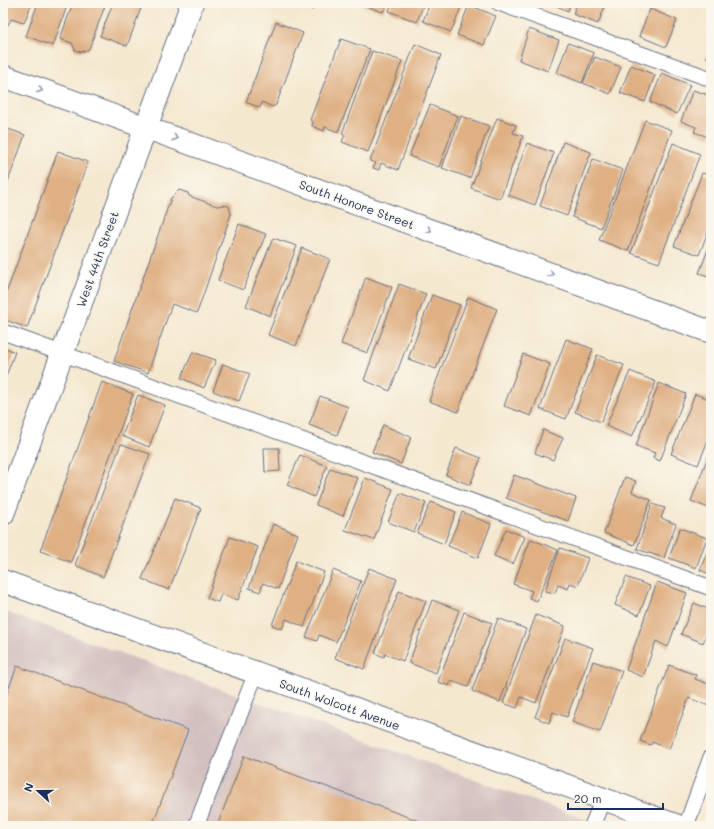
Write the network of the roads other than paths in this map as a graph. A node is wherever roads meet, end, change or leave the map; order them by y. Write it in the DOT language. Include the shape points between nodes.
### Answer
graph roads {
  1 [pos="192,3"];
  2 [pos="499,3"];
  3 [pos="3,76"];
  4 [pos="711,79"];
  5 [pos="146,128"];
  6 [pos="3,332"];
  7 [pos="711,332"];
  8 [pos="62,354"];
  9 [pos="3,514"];
  10 [pos="3,581"];
  11 [pos="711,588"];
  12 [pos="256,673"];
  13 [pos="711,757"];
  14 [pos="603,799"];
  15 [pos="196,826"];
  16 [pos="592,826"];
  17 [pos="678,826"];
  18 [pos="686,826"];
  1 -- 5 [label="street, West 44th Street"];
  2 -- 4 [label="lane"];
  3 -- 5 [label="street, South Honore Street, one-way"];
  5 -- 7 [label="street, South Honore Street, one-way"];
  5 -- 8 [label="street, West 44th Street"];
  6 -- 8 [label="lane"];
  8 -- 9 [label="street, West 44th Street"];
  8 -- 11 [label="lane"];
  10 -- 12 [label="street, South Wolcott Avenue"];
  12 -- 14 [label="street, South Wolcott Avenue"];
  12 -- 15 [label="lane"];
  13 -- 18 [label="lane"];
  14 -- 16 [label="lane"];
  14 -- 17 [label="street, South Wolcott Avenue"];
}
